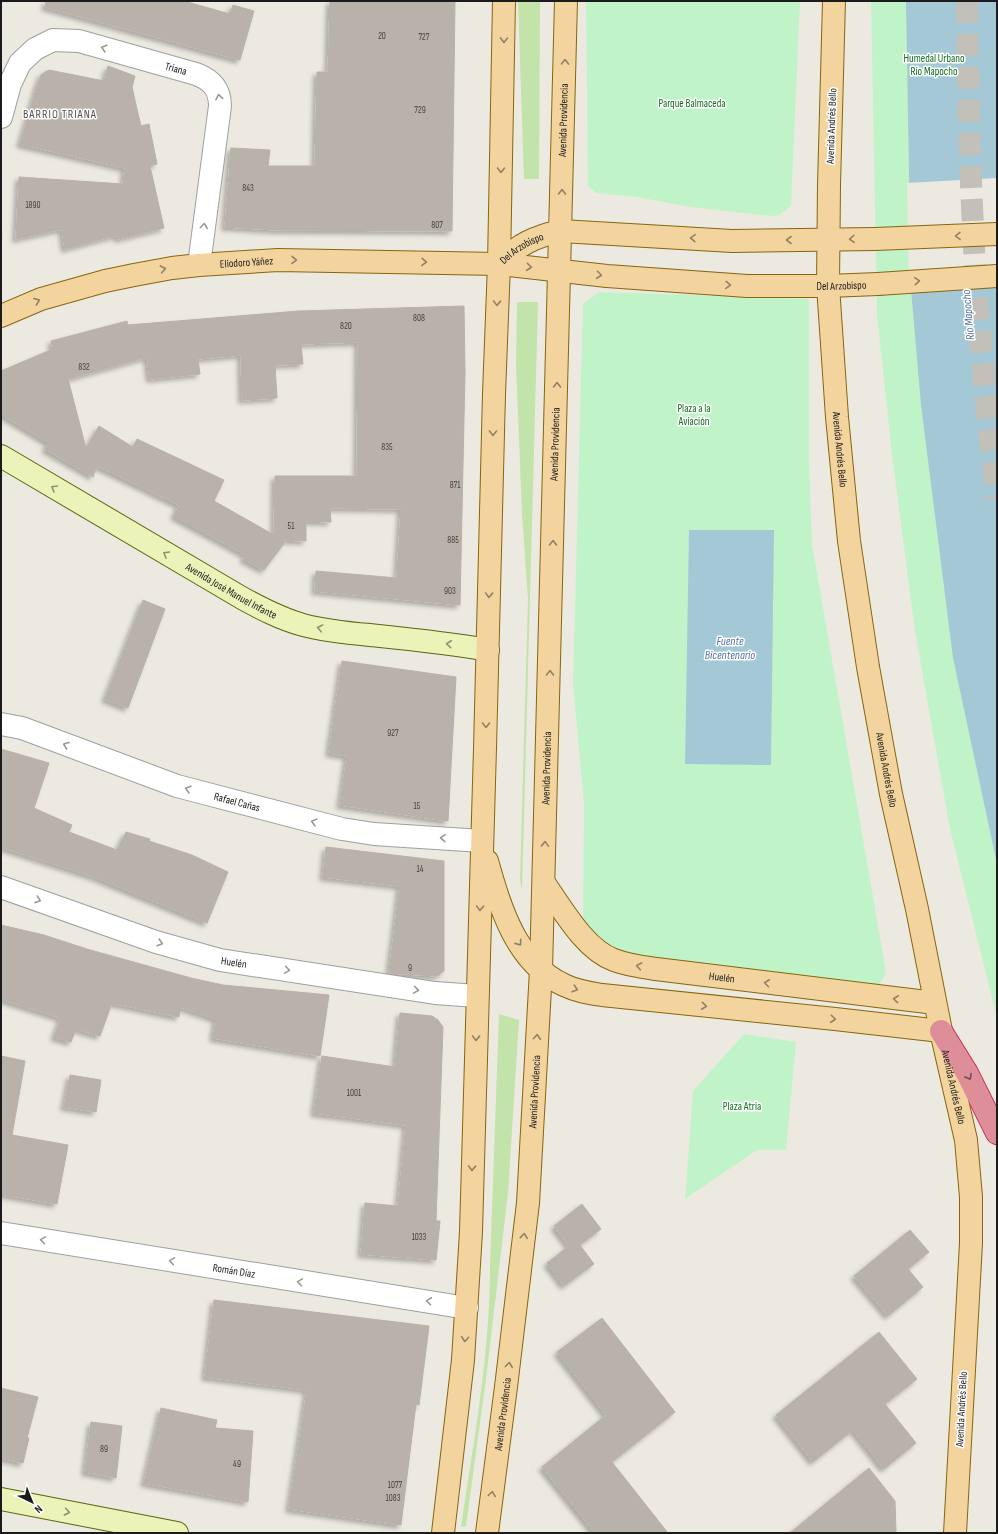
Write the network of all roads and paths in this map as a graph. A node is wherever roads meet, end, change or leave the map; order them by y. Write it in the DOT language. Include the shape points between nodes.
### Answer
graph roads {
  1 [pos="504,1"];
  2 [pos="566,1"];
  3 [pos="834,1"];
  4 [pos="1,116"];
  5 [pos="561,231"];
  6 [pos="997,234"];
  7 [pos="828,240"];
  8 [pos="499,264"];
  9 [pos="199,265"];
  10 [pos="560,270"];
  11 [pos="997,276"];
  12 [pos="828,286"];
  13 [pos="1,316"];
  14 [pos="1,456"];
  15 [pos="488,650"];
  16 [pos="1,724"];
  17 [pos="482,841"];
  18 [pos="544,883"];
  19 [pos="1,887"];
  20 [pos="541,970"];
  21 [pos="477,996"];
  22 [pos="935,1003"];
  23 [pos="941,1032"];
  24 [pos="997,1133"];
  25 [pos="1,1233"];
  26 [pos="467,1308"];
  27 [pos="1,1499"];
  28 [pos="177,1533"];
  29 [pos="443,1533"];
  30 [pos="487,1533"];
  31 [pos="955,1533"];
  1 -- 8 [label="main road, one-way"];
  5 -- 2 [label="main road, Avenida Providencia, one-way"];
  3 -- 7 [label="main road, Avenida Andrés Bello"];
  9 -- 4 [label="street, Triana, one-way" via="220,106 218,93 210,81 196,74 79,41 54,40 35,48 20,63 10,84"];
  7 -- 5 [label="main road, Del Arzobispo, one-way" via="732,241"];
  5 -- 8 [label="main road, Del Arzobispo" via="544,234 528,241 512,251"];
  5 -- 10 [label="main road, Avenida Providencia"];
  6 -- 7 [label="main road, Del Arzobispo, one-way, bridge"];
  7 -- 12 [label="main road, Avenida Andrés Bello"];
  9 -- 8 [label="main road, Eliodoro Yáñez, one-way" via="278,260"];
  8 -- 10 [label="main road, Del Arzobispo, one-way"];
  8 -- 15 [label="main road, one-way"];
  13 -- 9 [label="main road, Eliodoro Yáñez, one-way" via="41,299 105,281"];
  10 -- 12 [label="main road, Del Arzobispo, one-way" via="715,284"];
  18 -- 10 [label="main road, Avenida Providencia, one-way"];
  12 -- 11 [label="main road, Del Arzobispo, one-way, bridge"];
  12 -- 22 [label="main road, Avenida Andrés Bello" via="838,425 858,607 891,794"];
  15 -- 14 [label="street, Avenida José Manuel Infante, one-way" via="330,631 282,618 242,598"];
  15 -- 17 [label="main road, one-way"];
  17 -- 16 [label="street, Rafael Cañas, one-way" via="374,834 342,829 177,786 22,728"];
  17 -- 20 [label="main road, one-way" via="494,886 508,924 520,945"];
  17 -- 21 [label="main road, one-way"];
  18 -- 20 [label="main road, Avenida Providencia"];
  22 -- 18 [label="main road, Huelén, one-way" via="656,969 613,960 596,950 582,937"];
  19 -- 21 [label="street, Huelén, one-way" via="156,942 220,960 435,993"];
  20 -- 23 [label="main road, one-way" via="563,985 595,994"];
  30 -- 20 [label="main road, Avenida Providencia, one-way" via="528,1203"];
  21 -- 26 [label="main road, one-way"];
  22 -- 23 [label="main road, Avenida Andrés Bello"];
  23 -- 24 [label="highway, one-way" via="967,1073"];
  23 -- 31 [label="main road, Avenida Andrés Bello" via="966,1140 971,1197"];
  26 -- 25 [label="street, Román Díaz, one-way"];
  26 -- 29 [label="main road, one-way"];
  27 -- 28 [label="street, one-way"];
}
